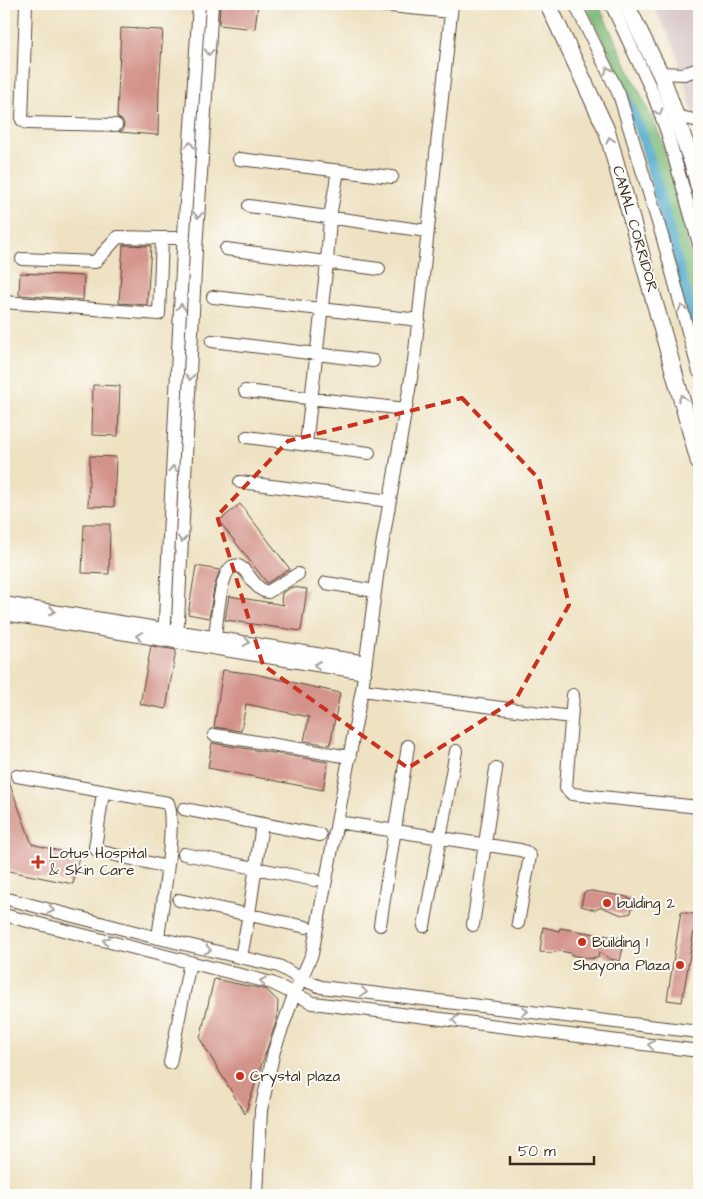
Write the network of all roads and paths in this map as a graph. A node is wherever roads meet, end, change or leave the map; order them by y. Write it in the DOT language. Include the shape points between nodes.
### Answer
graph roads {
  1 [pos="26,4"];
  2 [pos="199,4"];
  3 [pos="212,4"];
  4 [pos="370,4"];
  5 [pos="548,4"];
  6 [pos="575,4"];
  7 [pos="611,4"];
  8 [pos="626,4"];
  9 [pos="452,8"];
  10 [pos="699,69"];
  11 [pos="660,73"];
  12 [pos="676,116"];
  13 [pos="699,121"];
  14 [pos="116,125"];
  15 [pos="239,158"];
  16 [pos="338,170"];
  17 [pos="392,177"];
  18 [pos="699,188"];
  19 [pos="249,206"];
  20 [pos="330,217"];
  21 [pos="428,231"];
  22 [pos="162,238"];
  23 [pos="184,238"];
  24 [pos="699,244"];
  25 [pos="226,250"];
  26 [pos="22,259"];
  27 [pos="327,263"];
  28 [pos="380,269"];
  29 [pos="213,297"];
  30 [pos="4,302"];
  31 [pos="322,309"];
  32 [pos="419,320"];
  33 [pos="212,340"];
  34 [pos="317,355"];
  35 [pos="373,361"];
  36 [pos="699,372"];
  37 [pos="246,391"];
  38 [pos="312,399"];
  39 [pos="406,409"];
  40 [pos="247,437"];
  41 [pos="306,444"];
  42 [pos="369,452"];
  43 [pos="699,462"];
  44 [pos="240,482"];
  45 [pos="390,501"];
  46 [pos="298,574"];
  47 [pos="326,584"];
  48 [pos="376,591"];
  49 [pos="4,603"];
  50 [pos="4,614"];
  51 [pos="171,636"];
  52 [pos="215,637"];
  53 [pos="366,668"];
  54 [pos="362,690"];
  55 [pos="573,695"];
  56 [pos="571,717"];
  57 [pos="214,735"];
  58 [pos="408,746"];
  59 [pos="456,751"];
  60 [pos="350,757"];
  61 [pos="496,769"];
  62 [pos="17,776"];
  63 [pos="103,792"];
  64 [pos="699,807"];
  65 [pos="184,809"];
  66 [pos="337,822"];
  67 [pos="262,824"];
  68 [pos="395,831"];
  69 [pos="320,835"];
  70 [pos="441,838"];
  71 [pos="486,845"];
  72 [pos="184,854"];
  73 [pos="167,867"];
  74 [pos="256,868"];
  75 [pos="315,880"];
  76 [pos="4,898"];
  77 [pos="178,900"];
  78 [pos="249,914"];
  79 [pos="4,915"];
  80 [pos="518,923"];
  81 [pos="380,926"];
  82 [pos="424,926"];
  83 [pos="473,926"];
  84 [pos="306,927"];
  85 [pos="158,938"];
  86 [pos="241,957"];
  87 [pos="190,962"];
  88 [pos="301,979"];
  89 [pos="294,995"];
  90 [pos="699,1032"];
  91 [pos="699,1051"];
  92 [pos="170,1063"];
  93 [pos="257,1195"];
  1 -- 14 [label="street" via="22,120 27,123"];
  23 -- 2 [label="street, one-way"];
  3 -- 51 [label="street, one-way"];
  4 -- 9 [label="street"];
  43 -- 5 [label="main road, CANAL CORRIDOR, one-way" via="607,131"];
  36 -- 6 [label="street, one-way" via="620,94"];
  7 -- 24 [label="street, one-way" via="667,132"];
  8 -- 11 [label="main road"];
  9 -- 21 [label="street"];
  10 -- 11 [label="street" via="684,74"];
  11 -- 12 [label="main road"];
  12 -- 13 [label="street"];
  12 -- 18 [label="main road"];
  15 -- 16 [label="street"];
  16 -- 17 [label="street"];
  16 -- 20 [label="street"];
  19 -- 20 [label="street"];
  20 -- 21 [label="street"];
  20 -- 27 [label="street"];
  21 -- 32 [label="street"];
  22 -- 23 [label="street"];
  22 -- 26 [label="street" via="118,237 95,262"];
  22 -- 30 [label="street" via="159,314"];
  51 -- 23 [label="street, one-way"];
  25 -- 27 [label="street"];
  27 -- 28 [label="street"];
  27 -- 31 [label="street"];
  29 -- 31 [label="street"];
  31 -- 32 [label="street"];
  31 -- 34 [label="street"];
  32 -- 39 [label="street"];
  33 -- 34 [label="street"];
  34 -- 35 [label="street"];
  34 -- 38 [label="street"];
  37 -- 38 [label="street"];
  38 -- 39 [label="street"];
  38 -- 41 [label="street"];
  39 -- 45 [label="street"];
  40 -- 41 [label="street"];
  41 -- 42 [label="street"];
  44 -- 45 [label="street"];
  45 -- 48 [label="street"];
  46 -- 52 [label="street" via="268,592 260,590 239,566 228,569 223,579"];
  47 -- 48 [label="street"];
  48 -- 53 [label="street"];
  49 -- 51 [label="street, one-way"];
  51 -- 50 [label="street, one-way"];
  51 -- 52 [label="street"];
  53 -- 51 [label="street, one-way"];
  52 -- 53 [label="street, one-way"];
  53 -- 54 [label="street"];
  54 -- 56 [label="street"];
  54 -- 60 [label="street"];
  55 -- 56 [label="street"];
  56 -- 64 [label="street" via="568,792"];
  57 -- 60 [label="street"];
  58 -- 68 [label="street"];
  59 -- 70 [label="street"];
  60 -- 66 [label="street"];
  61 -- 71 [label="street"];
  62 -- 63 [label="street"];
  63 -- 73 [label="street" via="168,803"];
  63 -- 73 [label="street" via="95,848"];
  65 -- 67 [label="street"];
  66 -- 68 [label="street"];
  66 -- 88 [label="street" via="312,954"];
  67 -- 69 [label="street"];
  67 -- 74 [label="street"];
  68 -- 70 [label="street"];
  68 -- 81 [label="street"];
  70 -- 71 [label="street"];
  70 -- 82 [label="street"];
  71 -- 80 [label="street" via="520,850 530,856"];
  71 -- 83 [label="street"];
  72 -- 74 [label="street"];
  73 -- 85 [label="street"];
  74 -- 75 [label="street"];
  74 -- 78 [label="street"];
  76 -- 85 [label="street, one-way"];
  77 -- 78 [label="street"];
  78 -- 84 [label="street"];
  78 -- 86 [label="street"];
  87 -- 79 [label="street, one-way"];
  85 -- 86 [label="street, one-way"];
  86 -- 88 [label="street" via="279,966"];
  89 -- 87 [label="street, one-way" via="272,983"];
  87 -- 92 [label="street"];
  88 -- 89 [label="street"];
  88 -- 90 [label="street, one-way" via="320,987"];
  91 -- 89 [label="street, one-way" via="313,1003"];
  89 -- 93 [label="street" via="274,1051 261,1110"];
}
